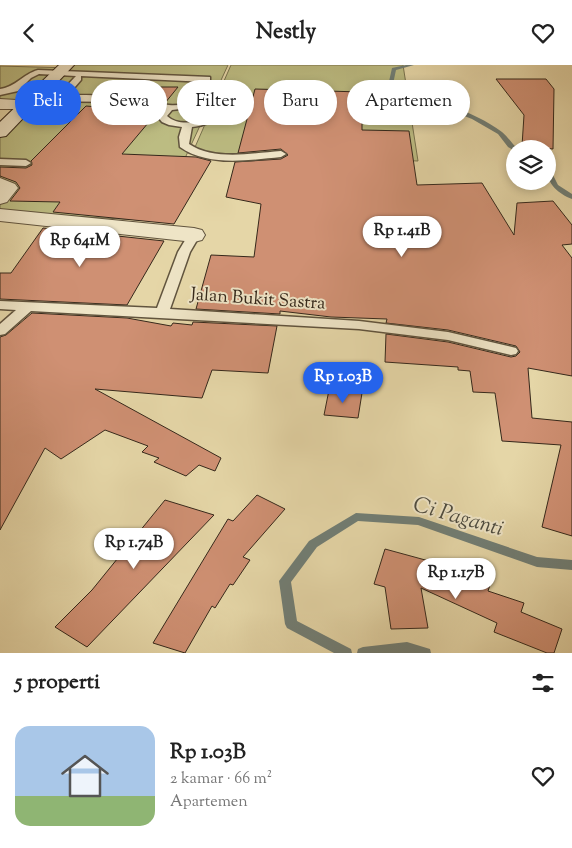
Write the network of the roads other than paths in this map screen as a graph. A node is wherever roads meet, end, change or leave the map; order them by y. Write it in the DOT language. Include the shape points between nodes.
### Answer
graph roads {
  1 [pos="64,69"];
  2 [pos="207,79"];
  3 [pos="52,80"];
  4 [pos="0,92"];
  5 [pos="81,100"];
  6 [pos="15,102"];
  7 [pos="0,104"];
  8 [pos="177,108"];
  9 [pos="169,109"];
  10 [pos="15,116"];
  11 [pos="177,123"];
  12 [pos="188,125"];
  13 [pos="0,132"];
  14 [pos="281,154"];
  15 [pos="0,162"];
  16 [pos="26,163"];
  17 [pos="0,184"];
  18 [pos="0,198"];
  19 [pos="0,215"];
  20 [pos="194,235"];
  21 [pos="0,305"];
  22 [pos="27,307"];
  23 [pos="162,312"];
  24 [pos="0,331"];
  25 [pos="511,351"];
  1 -- 2 [label="lane"];
  1 -- 3 [label="street"];
  1 -- 4 [label="lane" via="35,72 18,89"];
  5 -- 9 [label="lane" via="139,101 157,103"];
  6 -- 7 [label="street"];
  8 -- 9 [label="lane"];
  9 -- 11 [label="lane" via="163,119"];
  10 -- 13 [label="street"];
  12 -- 14 [label="lane" via="184,145 197,153"];
  15 -- 16 [label="lane"];
  17 -- 18 [label="street" via="8,188"];
  19 -- 20 [label="street"];
  20 -- 23 [label="lane" via="184,252"];
  21 -- 22 [label="lane, Jalan Bukit Sastra"];
  22 -- 23 [label="lane, Jalan Bukit Sastra"];
  22 -- 24 [label="lane"];
  23 -- 25 [label="lane, Jalan Bukit Sastra" via="360,325 448,336"];
}
